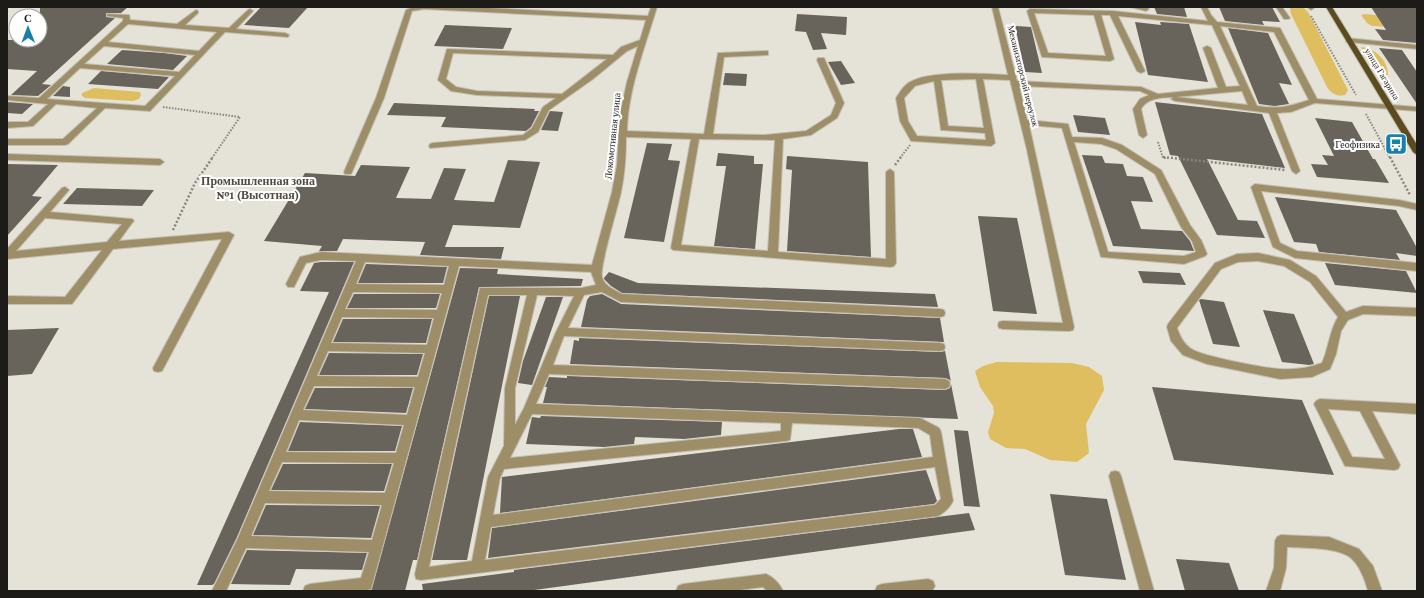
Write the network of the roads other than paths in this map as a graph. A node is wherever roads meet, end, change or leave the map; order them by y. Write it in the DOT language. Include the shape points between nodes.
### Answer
graph roads {
  1 [pos="422,7"];
  2 [pos="426,7"];
  3 [pos="645,7"];
  4 [pos="654,7"];
  5 [pos="995,7"];
  6 [pos="1132,7"];
  7 [pos="1204,7"];
  8 [pos="1279,7"];
  9 [pos="1329,7"];
  10 [pos="1146,9"];
  11 [pos="250,11"];
  12 [pos="196,12"];
  13 [pos="1096,13"];
  14 [pos="1113,13"];
  15 [pos="109,14"];
  16 [pos="651,18"];
  17 [pos="1286,18"];
  18 [pos="126,22"];
  19 [pos="1215,24"];
  20 [pos="180,26"];
  21 [pos="227,30"];
  22 [pos="285,35"];
  23 [pos="1349,40"];
  24 [pos="643,41"];
  25 [pos="102,44"];
  26 [pos="1417,47"];
  27 [pos="1207,48"];
  28 [pos="201,52"];
  29 [pos="765,53"];
  30 [pos="614,57"];
  31 [pos="821,60"];
  32 [pos="78,66"];
  33 [pos="1141,71"];
  34 [pos="181,74"];
  35 [pos="979,77"];
  36 [pos="937,78"];
  37 [pos="1013,80"];
  38 [pos="1244,88"];
  39 [pos="1223,90"];
  40 [pos="564,96"];
  41 [pos="1157,96"];
  42 [pos="7,98"];
  43 [pos="40,101"];
  44 [pos="1314,101"];
  45 [pos="54,102"];
  46 [pos="103,106"];
  47 [pos="1390,107"];
  48 [pos="1254,109"];
  49 [pos="1417,109"];
  50 [pos="1272,111"];
  51 [pos="1024,122"];
  52 [pos="7,125"];
  53 [pos="989,131"];
  54 [pos="622,134"];
  55 [pos="1144,135"];
  56 [pos="694,137"];
  57 [pos="708,137"];
  58 [pos="779,137"];
  59 [pos="1069,139"];
  60 [pos="7,142"];
  61 [pos="433,146"];
  62 [pos="1417,152"];
  63 [pos="7,158"];
  64 [pos="160,162"];
  65 [pos="1296,171"];
  66 [pos="348,172"];
  67 [pos="890,172"];
  68 [pos="65,190"];
  69 [pos="1417,207"];
  70 [pos="42,216"];
  71 [pos="110,246"];
  72 [pos="7,255"];
  73 [pos="774,255"];
  74 [pos="362,258"];
  75 [pos="455,262"];
  76 [pos="1417,267"];
  77 [pos="596,269"];
  78 [pos="291,284"];
  79 [pos="349,288"];
  80 [pos="602,288"];
  81 [pos="448,289"];
  82 [pos="533,292"];
  83 [pos="581,292"];
  84 [pos="7,300"];
  85 [pos="1417,312"];
  86 [pos="339,313"];
  87 [pos="940,313"];
  88 [pos="441,314"];
  89 [pos="1344,317"];
  90 [pos="1003,325"];
  91 [pos="561,332"];
  92 [pos="324,346"];
  93 [pos="940,347"];
  94 [pos="431,349"];
  95 [pos="158,368"];
  96 [pos="545,369"];
  97 [pos="310,381"];
  98 [pos="422,382"];
  99 [pos="945,384"];
  100 [pos="1364,407"];
  101 [pos="529,409"];
  102 [pos="1417,409"];
  103 [pos="295,415"];
  104 [pos="787,418"];
  105 [pos="412,420"];
  106 [pos="509,447"];
  107 [pos="278,457"];
  108 [pos="401,458"];
  109 [pos="940,461"];
  110 [pos="500,464"];
  111 [pos="1116,476"];
  112 [pos="261,497"];
  113 [pos="389,499"];
  114 [pos="485,522"];
  115 [pos="242,542"];
  116 [pos="376,546"];
  117 [pos="477,567"];
  118 [pos="928,586"];
  119 [pos="219,591"];
  120 [pos="310,591"];
  121 [pos="683,591"];
  122 [pos="776,591"];
  123 [pos="882,591"];
  124 [pos="1147,591"];
  125 [pos="1274,591"];
  126 [pos="1375,591"];
  1 -- 66 [label="street" via="409,10 380,98"];
  2 -- 16 [label="street"];
  3 -- 4 [label="street"];
  4 -- 16 [label="street, Локомотивная улица"];
  5 -- 37 [label="street, Механизаторский переулок"];
  6 -- 10 [label="street"];
  7 -- 19 [label="street"];
  8 -- 17 [label="street"];
  9 -- 23 [label="main road, улица Гагарина"];
  11 -- 21 [label="street"];
  12 -- 20 [label="street"];
  13 -- 13 [label="street" via="1110,59 1045,55 1030,11"];
  13 -- 14 [label="street"];
  14 -- 19 [label="street"];
  14 -- 33 [label="street"];
  15 -- 18 [label="street" via="128,16"];
  16 -- 24 [label="street, Локомотивная улица"];
  18 -- 20 [label="street"];
  18 -- 25 [label="street"];
  19 -- 38 [label="street"];
  19 -- 44 [label="street" via="1277,30"];
  20 -- 21 [label="street"];
  21 -- 22 [label="street"];
  21 -- 28 [label="street"];
  23 -- 26 [label="street"];
  23 -- 47 [label="main road, улица Гагарина"];
  24 -- 30 [label="street" via="624,49"];
  24 -- 54 [label="street, Локомотивная улица" via="628,88"];
  25 -- 28 [label="street"];
  25 -- 32 [label="street"];
  27 -- 39 [label="street"];
  28 -- 34 [label="street"];
  29 -- 57 [label="street" via="721,55"];
  30 -- 40 [label="street"];
  30 -- 40 [label="street" via="450,51 442,80 454,89 477,93"];
  31 -- 58 [label="street" via="840,103 834,116 808,133"];
  32 -- 34 [label="street"];
  32 -- 43 [label="street"];
  34 -- 46 [label="street" via="147,109"];
  35 -- 36 [label="street"];
  35 -- 37 [label="street"];
  35 -- 53 [label="street"];
  36 -- 53 [label="street" via="944,128"];
  36 -- 53 [label="street" via="912,83 900,98 904,121 914,139 991,143"];
  37 -- 41 [label="street" via="1141,89"];
  37 -- 51 [label="street, Механизаторский переулок"];
  38 -- 39 [label="street"];
  38 -- 48 [label="street"];
  39 -- 41 [label="street"];
  40 -- 61 [label="street" via="546,109 535,130 525,137"];
  41 -- 48 [label="street"];
  41 -- 55 [label="street" via="1140,102 1137,109"];
  42 -- 43 [label="street"];
  43 -- 45 [label="street"];
  44 -- 47 [label="street"];
  44 -- 50 [label="street" via="1288,110"];
  45 -- 46 [label="street"];
  45 -- 52 [label="street" via="30,124"];
  46 -- 60 [label="street" via="65,142"];
  47 -- 49 [label="street"];
  47 -- 62 [label="main road, улица Гагарина"];
  48 -- 50 [label="street"];
  50 -- 65 [label="street"];
  51 -- 59 [label="street" via="1065,126"];
  51 -- 90 [label="street, Механизаторский переулок" via="1070,326"];
  54 -- 56 [label="street"];
  54 -- 77 [label="street, Локомотивная улица" via="622,164 612,215"];
  56 -- 57 [label="street"];
  56 -- 73 [label="street" via="676,248"];
  57 -- 58 [label="street"];
  58 -- 73 [label="street"];
  59 -- 59 [label="street" via="1104,255 1184,260 1202,254 1158,172 1119,147 1102,141"];
  63 -- 64 [label="street"];
  67 -- 73 [label="street" via="891,263"];
  68 -- 70 [label="street"];
  69 -- 76 [label="street" via="1255,187 1276,245 1296,254"];
  70 -- 71 [label="street" via="129,221"];
  70 -- 72 [label="street"];
  71 -- 72 [label="street"];
  71 -- 84 [label="street" via="68,301"];
  71 -- 95 [label="street" via="229,235"];
  74 -- 75 [label="street"];
  74 -- 78 [label="street" via="321,256 303,260"];
  74 -- 79 [label="street"];
  75 -- 77 [label="street"];
  75 -- 81 [label="street"];
  77 -- 80 [label="street" via="595,276"];
  79 -- 81 [label="street"];
  79 -- 86 [label="street"];
  80 -- 83 [label="street"];
  80 -- 87 [label="street" via="621,298"];
  81 -- 88 [label="street"];
  82 -- 83 [label="street"];
  82 -- 106 [label="street" via="510,388"];
  82 -- 117 [label="street" via="484,291 421,574"];
  83 -- 91 [label="street"];
  85 -- 89 [label="street" via="1363,310"];
  86 -- 88 [label="street"];
  86 -- 92 [label="street"];
  88 -- 94 [label="street"];
  89 -- 89 [label="street" via="1336,330 1326,366 1312,372 1280,374 1207,360 1187,352 1175,338 1172,327 1218,266 1237,258 1258,258 1287,263 1313,279"];
  91 -- 93 [label="street"];
  91 -- 96 [label="street"];
  92 -- 94 [label="street"];
  92 -- 97 [label="street"];
  94 -- 98 [label="street"];
  96 -- 99 [label="street"];
  96 -- 101 [label="street"];
  97 -- 98 [label="street"];
  97 -- 103 [label="street"];
  98 -- 105 [label="street"];
  100 -- 100 [label="street" via="1320,404 1349,462 1394,465"];
  100 -- 102 [label="street"];
  101 -- 104 [label="street"];
  101 -- 106 [label="street"];
  103 -- 105 [label="street"];
  103 -- 107 [label="street"];
  104 -- 109 [label="street" via="920,423 935,432"];
  104 -- 110 [label="street" via="786,436"];
  105 -- 108 [label="street"];
  106 -- 110 [label="street"];
  107 -- 108 [label="street"];
  107 -- 112 [label="street"];
  108 -- 113 [label="street"];
  109 -- 114 [label="street"];
  109 -- 117 [label="street" via="947,501 938,510"];
  110 -- 114 [label="street" via="494,477"];
  111 -- 124 [label="street"];
  112 -- 113 [label="street"];
  112 -- 115 [label="street"];
  113 -- 116 [label="street"];
  114 -- 117 [label="street"];
  115 -- 116 [label="street"];
  115 -- 119 [label="street"];
  116 -- 120 [label="street" via="366,584"];
  118 -- 123 [label="street"];
  121 -- 122 [label="street" via="766,580"];
  125 -- 126 [label="street" via="1280,568 1282,541 1329,543 1355,553 1368,570"];
}
